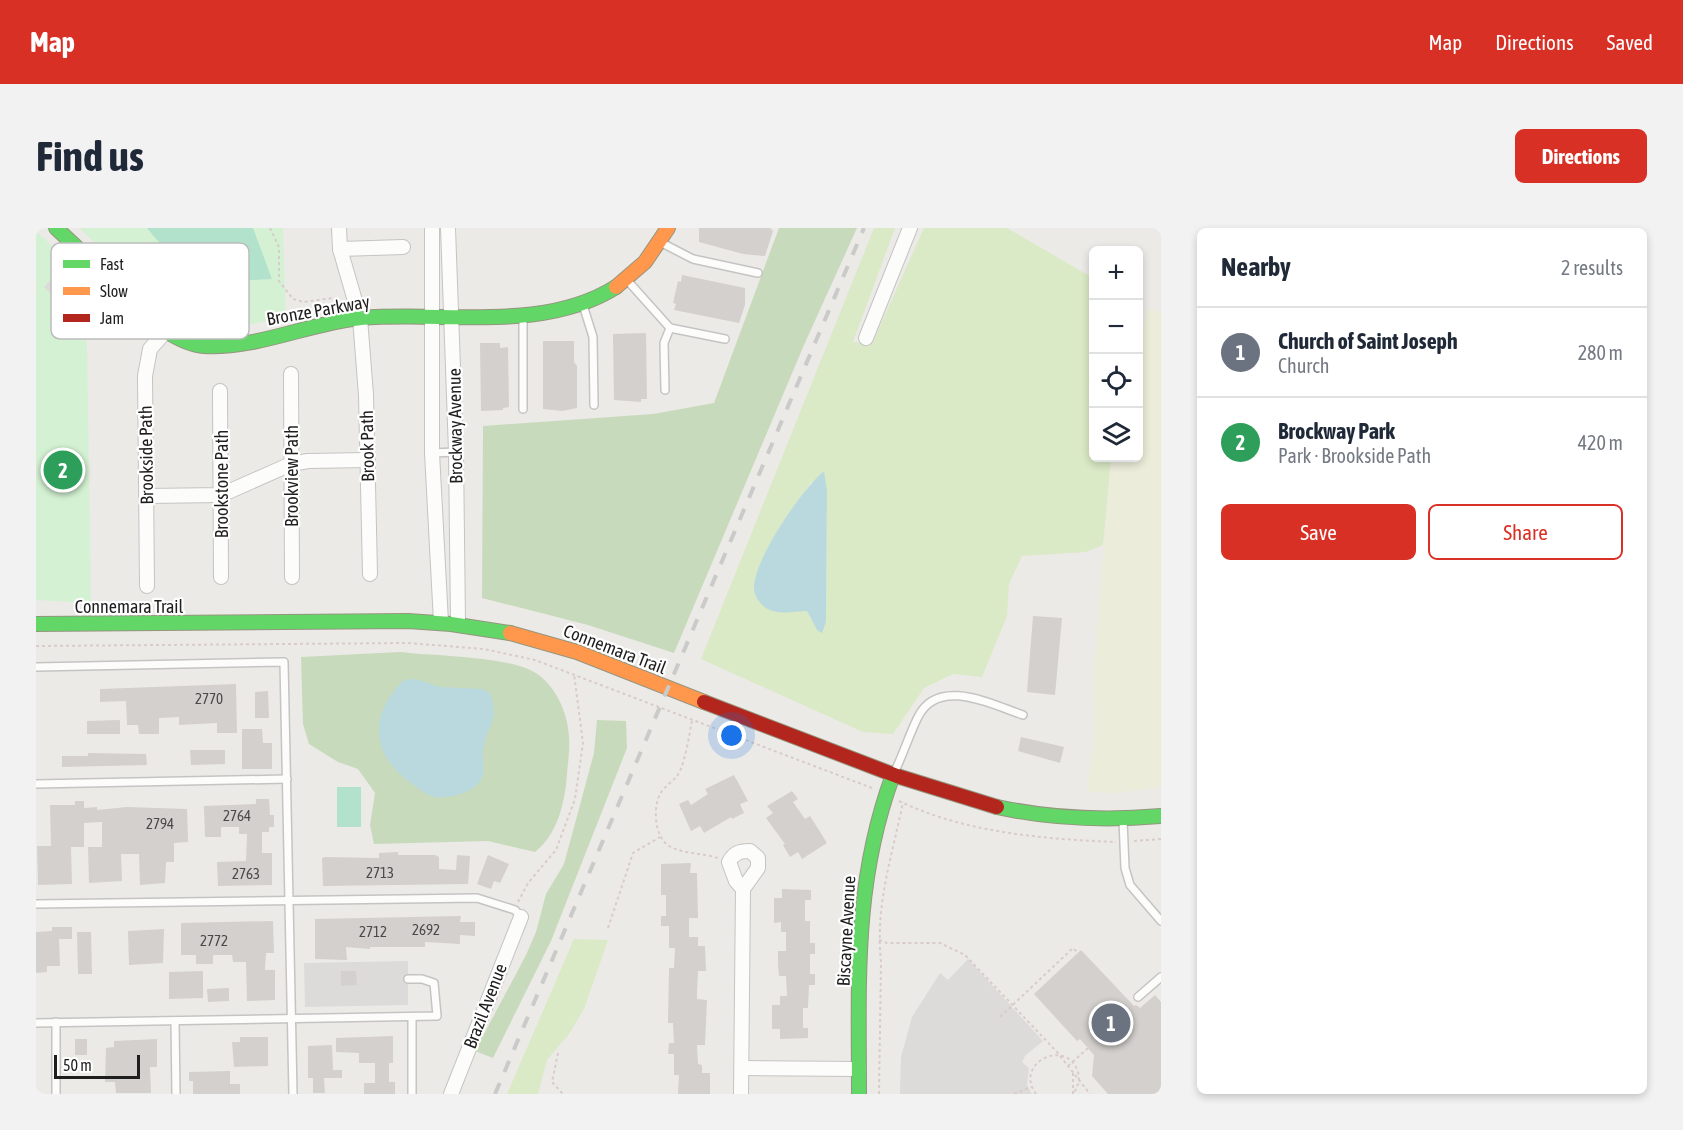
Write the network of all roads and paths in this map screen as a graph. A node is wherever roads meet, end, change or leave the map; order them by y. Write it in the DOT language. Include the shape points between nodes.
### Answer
graph roads {
  1 [pos="56,228"];
  2 [pos="270,228"];
  3 [pos="339,228"];
  4 [pos="432,228"];
  5 [pos="448,228"];
  6 [pos="668,228"];
  7 [pos="910,228"];
  8 [pos="660,242"];
  9 [pos="72,243"];
  10 [pos="403,247"];
  11 [pos="340,249"];
  12 [pos="758,273"];
  13 [pos="627,280"];
  14 [pos="346,305"];
  15 [pos="583,305"];
  16 [pos="523,314"];
  17 [pos="433,315"];
  18 [pos="452,315"];
  19 [pos="360,318"];
  20 [pos="670,328"];
  21 [pos="866,338"];
  22 [pos="157,339"];
  23 [pos="179,339"];
  24 [pos="724,339"];
  25 [pos="291,374"];
  26 [pos="665,390"];
  27 [pos="220,391"];
  28 [pos="594,405"];
  29 [pos="523,410"];
  30 [pos="456,452"];
  31 [pos="432,453"];
  32 [pos="368,460"];
  33 [pos="291,464"];
  34 [pos="221,495"];
  35 [pos="147,496"];
  36 [pos="370,574"];
  37 [pos="221,577"];
  38 [pos="292,577"];
  39 [pos="147,586"];
  40 [pos="441,622"];
  41 [pos="36,624"];
  42 [pos="458,624"];
  43 [pos="36,646"];
  44 [pos="36,667"];
  45 [pos="574,674"];
  46 [pos="1023,715"];
  47 [pos="692,720"];
  48 [pos="893,775"];
  49 [pos="287,779"];
  50 [pos="36,784"];
  51 [pos="885,794"];
  52 [pos="903,802"];
  53 [pos="1161,816"];
  54 [pos="1123,820"];
  55 [pos="660,837"];
  56 [pos="1161,839"];
  57 [pos="1123,842"];
  58 [pos="729,862"];
  59 [pos="743,889"];
  60 [pos="289,901"];
  61 [pos="36,904"];
  62 [pos="518,914"];
  63 [pos="1161,921"];
  64 [pos="608,928"];
  65 [pos="879,940"];
  66 [pos="1078,953"];
  67 [pos="1161,976"];
  68 [pos="408,979"];
  69 [pos="1138,997"];
  70 [pos="1013,1005"];
  71 [pos="412,1017"];
  72 [pos="1000,1017"];
  73 [pos="291,1019"];
  74 [pos="175,1021"];
  75 [pos="36,1023"];
  76 [pos="56,1023"];
  77 [pos="1088,1048"];
  78 [pos="558,1053"];
  79 [pos="1059,1055"];
  80 [pos="1072,1062"];
  81 [pos="1068,1066"];
  82 [pos="742,1068"];
  83 [pos="859,1069"];
  84 [pos="1073,1073"];
  85 [pos="1078,1081"];
  86 [pos="1031,1087"];
  87 [pos="56,1094"];
  88 [pos="176,1094"];
  89 [pos="293,1094"];
  90 [pos="412,1094"];
  91 [pos="451,1094"];
  92 [pos="563,1094"];
  93 [pos="741,1094"];
  94 [pos="859,1094"];
  95 [pos="879,1094"];
  96 [pos="1014,1094"];
  97 [pos="1036,1094"];
  98 [pos="1073,1094"];
  99 [pos="1090,1094"];
  1 -- 9 [label="street, Bronze Parkway"];
  2 -- 14 [label="path" via="279,247 279,281 292,299 303,302 334,298"];
  3 -- 11 [label="street, Brook Path"];
  4 -- 17 [label="street, Brockway Avenue"];
  5 -- 18 [label="street, Brockway Avenue"];
  6 -- 8 [label="street, Bronze Parkway"];
  7 -- 21 [label="street"];
  8 -- 12 [label="lane" via="693,259"];
  8 -- 13 [label="street, Bronze Parkway"];
  10 -- 11 [label="street"];
  11 -- 19 [label="street, Brook Path"];
  13 -- 15 [label="street, Bronze Parkway"];
  13 -- 20 [label="lane"];
  15 -- 16 [label="street, Bronze Parkway"];
  15 -- 28 [label="lane" via="593,337"];
  16 -- 18 [label="street, Bronze Parkway"];
  16 -- 29 [label="lane"];
  17 -- 18 [label="street, Bronze Parkway"];
  17 -- 19 [label="street, Bronze Parkway"];
  17 -- 31 [label="street, Brockway Avenue"];
  18 -- 30 [label="street, Brockway Avenue"];
  19 -- 23 [label="street, Bronze Parkway" via="237,343 204,346"];
  19 -- 32 [label="street, Brook Path"];
  20 -- 24 [label="lane"];
  20 -- 26 [label="lane" via="664,343"];
  22 -- 35 [label="street, Brookside Path" via="146,363"];
  25 -- 33 [label="street, Brookview Path"];
  27 -- 34 [label="street, Brookstone Path"];
  30 -- 31 [label="lane"];
  30 -- 42 [label="street, Brockway Avenue"];
  31 -- 40 [label="street, Brockway Avenue"];
  32 -- 33 [label="street"];
  32 -- 36 [label="street, Brook Path"];
  33 -- 34 [label="street"];
  33 -- 38 [label="street, Brookview Path"];
  34 -- 35 [label="street"];
  34 -- 37 [label="street, Brookstone Path"];
  35 -- 39 [label="street, Brookside Path"];
  40 -- 41 [label="street, Connemara Trail"];
  40 -- 42 [label="street, Connemara Trail"];
  42 -- 48 [label="street, Connemara Trail" via="530,637 567,649"];
  43 -- 45 [label="path" via="439,644 510,654"];
  44 -- 49 [label="lane" via="284,662"];
  45 -- 47 [label="path"];
  45 -- 62 [label="path" via="583,743 575,799 556,850 528,883"];
  46 -- 48 [label="lane" via="967,696 946,695 932,701 918,716"];
  47 -- 51 [label="path"];
  47 -- 55 [label="path" via="681,768 658,800"];
  48 -- 51 [label="street, Biscayne Avenue"];
  48 -- 54 [label="street, Connemara Trail" via="1002,811 1057,819"];
  49 -- 50 [label="lane"];
  49 -- 60 [label="lane"];
  51 -- 52 [label="path"];
  51 -- 83 [label="street, Biscayne Avenue" via="874,828 863,898"];
  52 -- 57 [label="path" via="956,820 1041,839"];
  52 -- 65 [label="path" via="888,858"];
  53 -- 54 [label="street, Connemara Trail"];
  54 -- 57 [label="lane"];
  55 -- 58 [label="path" via="680,850 702,852"];
  55 -- 64 [label="path" via="633,853"];
  56 -- 57 [label="path"];
  57 -- 63 [label="lane" via="1130,885"];
  58 -- 59 [label="street"];
  58 -- 59 [label="street" via="740,851 750,851 758,858 758,868"];
  59 -- 82 [label="street"];
  60 -- 61 [label="lane"];
  60 -- 62 [label="lane" via="477,898"];
  60 -- 73 [label="lane"];
  62 -- 91 [label="street, Brazil Avenue"];
  65 -- 70 [label="path" via="940,943 965,955"];
  65 -- 95 [label="path"];
  66 -- 70 [label="path" via="1073,948"];
  67 -- 69 [label="lane"];
  68 -- 71 [label="lane" via="434,983 437,1016"];
  70 -- 72 [label="path"];
  70 -- 79 [label="path"];
  71 -- 73 [label="lane"];
  71 -- 90 [label="lane"];
  73 -- 74 [label="lane"];
  73 -- 89 [label="lane"];
  74 -- 76 [label="lane"];
  74 -- 88 [label="lane"];
  75 -- 76 [label="lane"];
  76 -- 87 [label="lane"];
  77 -- 80 [label="path"];
  78 -- 92 [label="path" via="552,1082"];
  79 -- 80 [label="path"];
  79 -- 81 [label="path"];
  79 -- 86 [label="path" via="1048,1056 1034,1065"];
  80 -- 81 [label="path"];
  80 -- 85 [label="path"];
  81 -- 84 [label="path"];
  82 -- 83 [label="street"];
  82 -- 93 [label="street"];
  83 -- 94 [label="street, Biscayne Avenue"];
  84 -- 85 [label="path"];
  84 -- 98 [label="path"];
  85 -- 98 [label="path"];
  85 -- 99 [label="path"];
  86 -- 96 [label="path"];
  86 -- 97 [label="path"];
}
